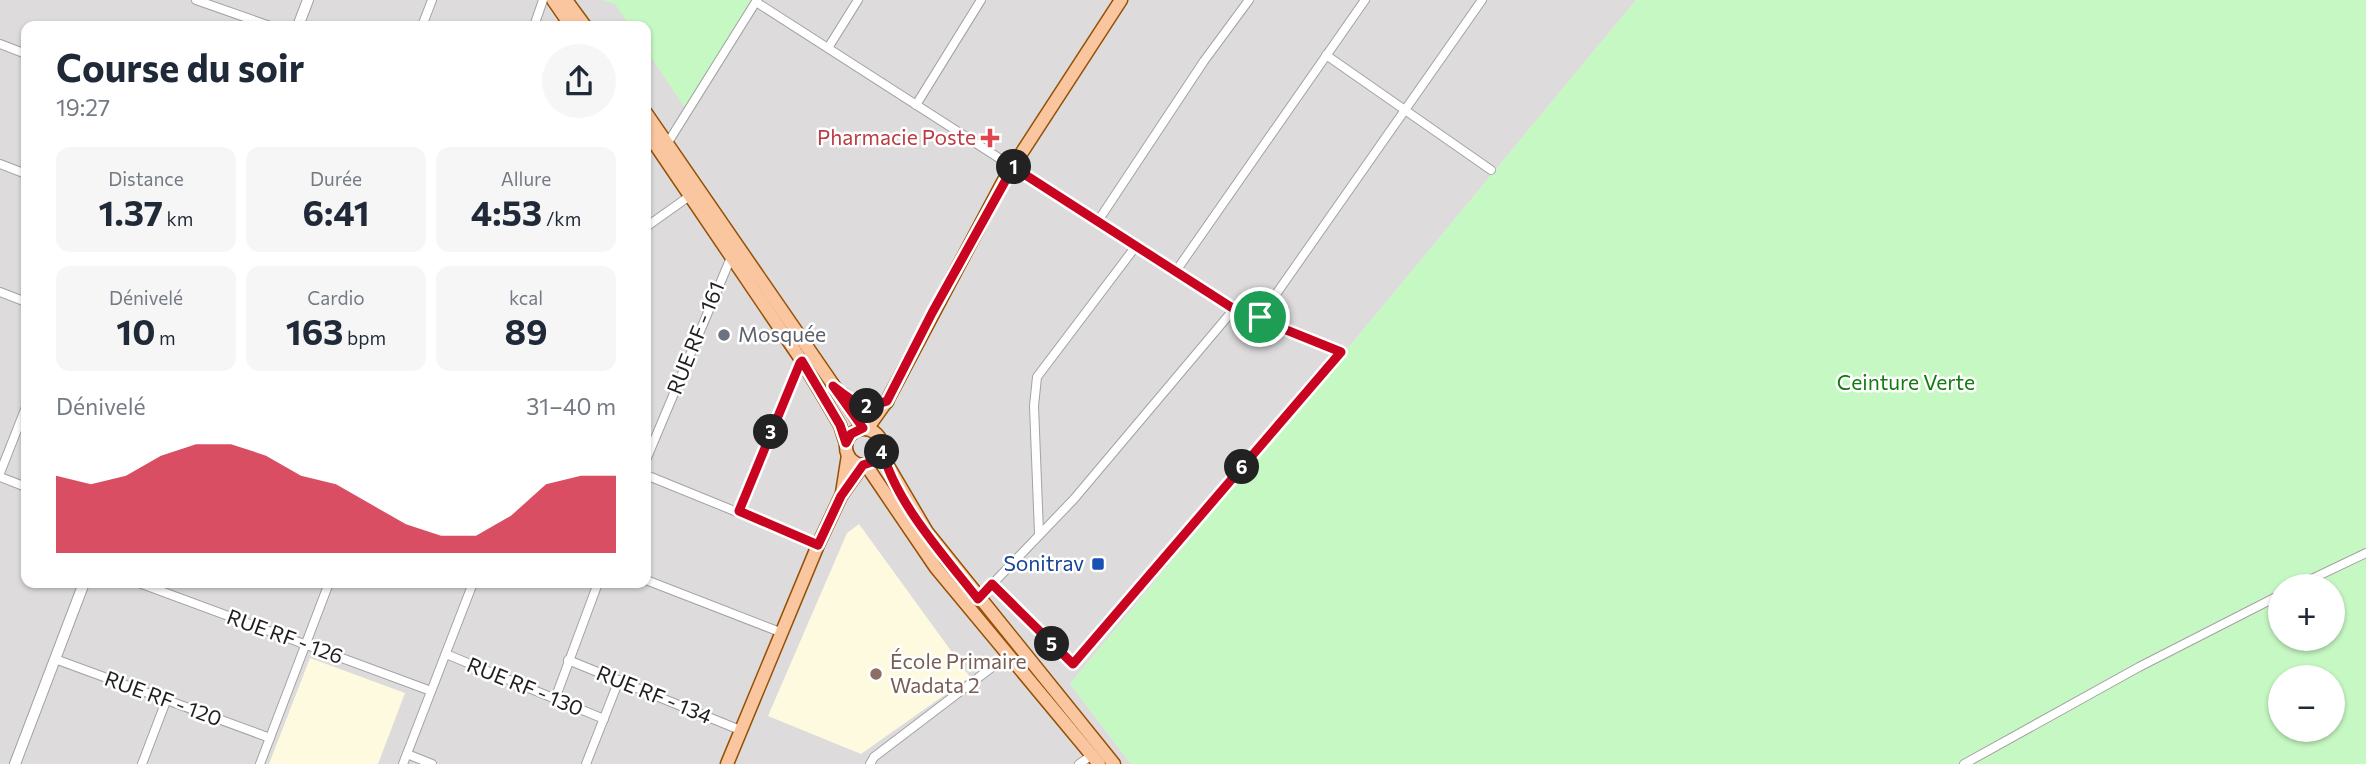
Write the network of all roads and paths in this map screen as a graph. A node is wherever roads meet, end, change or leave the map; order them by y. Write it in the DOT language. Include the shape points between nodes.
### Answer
graph roads {
  1 [pos="196,0"];
  2 [pos="308,0"];
  3 [pos="432,0"];
  4 [pos="543,0"];
  5 [pos="553,0"];
  6 [pos="566,0"];
  7 [pos="858,0"];
  8 [pos="981,0"];
  9 [pos="1121,0"];
  10 [pos="1249,0"];
  11 [pos="1365,0"];
  12 [pos="1482,0"];
  13 [pos="757,1"];
  14 [pos="256,21"];
  15 [pos="300,21"];
  16 [pos="424,21"];
  17 [pos="536,21"];
  18 [pos="568,21"];
  19 [pos="581,21"];
  20 [pos="0,44"];
  21 [pos="828,48"];
  22 [pos="21,52"];
  23 [pos="1326,55"];
  24 [pos="916,105"];
  25 [pos="1405,110"];
  26 [pos="651,120"];
  27 [pos="651,138"];
  28 [pos="667,144"];
  29 [pos="0,164"];
  30 [pos="1013,167"];
  31 [pos="1491,170"];
  32 [pos="21,172"];
  33 [pos="691,195"];
  34 [pos="1098,221"];
  35 [pos="651,223"];
  36 [pos="1136,246"];
  37 [pos="732,255"];
  38 [pos="1176,271"];
  39 [pos="0,292"];
  40 [pos="21,300"];
  41 [pos="1234,309"];
  42 [pos="1260,317"];
  43 [pos="802,361"];
  44 [pos="833,386"];
  45 [pos="887,401"];
  46 [pos="21,420"];
  47 [pos="865,428"];
  48 [pos="882,445"];
  49 [pos="651,448"];
  50 [pos="847,449"];
  51 [pos="864,465"];
  52 [pos="0,475"];
  53 [pos="651,477"];
  54 [pos="21,484"];
  55 [pos="841,496"];
  56 [pos="739,511"];
  57 [pos="1039,533"];
  58 [pos="818,545"];
  59 [pos="2366,553"];
  60 [pos="2322,574"];
  61 [pos="651,582"];
  62 [pos="992,584"];
  63 [pos="83,588"];
  64 [pos="152,588"];
  65 [pos="327,588"];
  66 [pos="470,588"];
  67 [pos="596,588"];
  68 [pos="978,599"];
  69 [pos="2268,601"];
  70 [pos="780,632"];
  71 [pos="306,645"];
  72 [pos="446,654"];
  73 [pos="1008,655"];
  74 [pos="55,659"];
  75 [pos="568,660"];
  76 [pos="619,680"];
  77 [pos="431,691"];
  78 [pos="555,699"];
  79 [pos="166,701"];
  80 [pos="604,719"];
  81 [pos="740,730"];
  82 [pos="270,738"];
  83 [pos="407,754"];
  84 [pos="1095,760"];
  85 [pos="15,764"];
  86 [pos="142,764"];
  87 [pos="260,764"];
  88 [pos="403,764"];
  89 [pos="432,764"];
  90 [pos="586,764"];
  91 [pos="727,764"];
  92 [pos="870,764"];
  93 [pos="1079,764"];
  94 [pos="1114,764"];
  95 [pos="1964,764"];
  1 -- 14 [label="street"];
  2 -- 15 [label="street"];
  3 -- 16 [label="street"];
  4 -- 17 [label="street"];
  5 -- 18 [label="main road"];
  6 -- 19 [label="main road"];
  7 -- 21 [label="street"];
  8 -- 24 [label="street"];
  9 -- 30 [label="main road"];
  10 -- 34 [label="street"];
  11 -- 23 [label="street"];
  12 -- 25 [label="street"];
  13 -- 21 [label="street"];
  13 -- 28 [label="street"];
  20 -- 22 [label="street"];
  21 -- 24 [label="street"];
  23 -- 25 [label="street"];
  23 -- 38 [label="street"];
  24 -- 30 [label="street"];
  25 -- 31 [label="street"];
  25 -- 42 [label="street"];
  26 -- 28 [label="main road"];
  27 -- 33 [label="main road"];
  28 -- 44 [label="main road"];
  29 -- 32 [label="street"];
  30 -- 34 [label="street"];
  30 -- 45 [label="main road"];
  33 -- 35 [label="street"];
  33 -- 37 [label="main road"];
  34 -- 36 [label="street"];
  36 -- 38 [label="street"];
  36 -- 57 [label="street" via="1037,377"];
  37 -- 43 [label="main road"];
  37 -- 49 [label="street, RUE RF - 161"];
  38 -- 41 [label="street"];
  39 -- 40 [label="street"];
  41 -- 42 [label="street"];
  41 -- 57 [label="street" via="1074,499"];
  42 -- 62 [label="street" via="1341,352 1073,664"];
  43 -- 50 [label="main road" via="840,425"];
  43 -- 56 [label="street"];
  44 -- 45 [label="main road" via="861,405 873,407"];
  44 -- 47 [label="main road"];
  45 -- 47 [label="main road"];
  45 -- 48 [label="main road"];
  46 -- 52 [label="street"];
  47 -- 48 [label="main road" via="877,434"];
  47 -- 50 [label="main road" via="851,434"];
  48 -- 51 [label="main road" via="877,460"];
  48 -- 68 [label="main road" via="887,464 915,515"];
  50 -- 51 [label="main road"];
  50 -- 55 [label="main road"];
  51 -- 55 [label="main road"];
  51 -- 73 [label="main road" via="936,568"];
  52 -- 54 [label="street"];
  53 -- 56 [label="street"];
  55 -- 58 [label="main road"];
  56 -- 58 [label="street"];
  57 -- 62 [label="street"];
  58 -- 70 [label="main road"];
  59 -- 60 [label="street"];
  61 -- 70 [label="street"];
  62 -- 68 [label="street"];
  63 -- 74 [label="street"];
  64 -- 71 [label="street, RUE RF - 126"];
  65 -- 71 [label="street"];
  66 -- 72 [label="street"];
  67 -- 75 [label="street"];
  68 -- 94 [label="main road"];
  69 -- 95 [label="street"];
  70 -- 81 [label="main road"];
  71 -- 77 [label="street, RUE RF - 126"];
  71 -- 82 [label="street"];
  72 -- 77 [label="street"];
  72 -- 78 [label="street, RUE RF - 130"];
  73 -- 84 [label="main road"];
  73 -- 92 [label="street"];
  74 -- 79 [label="street, RUE RF - 120"];
  74 -- 85 [label="street"];
  75 -- 76 [label="street, RUE RF - 134"];
  75 -- 78 [label="street"];
  76 -- 80 [label="street"];
  76 -- 81 [label="street, RUE RF - 134"];
  77 -- 83 [label="street"];
  78 -- 80 [label="street, RUE RF - 130"];
  79 -- 82 [label="street, RUE RF - 120"];
  79 -- 86 [label="street"];
  80 -- 90 [label="street"];
  81 -- 91 [label="main road"];
  82 -- 87 [label="street"];
  83 -- 88 [label="street"];
  83 -- 89 [label="street"];
  84 -- 93 [label="street"];
}
